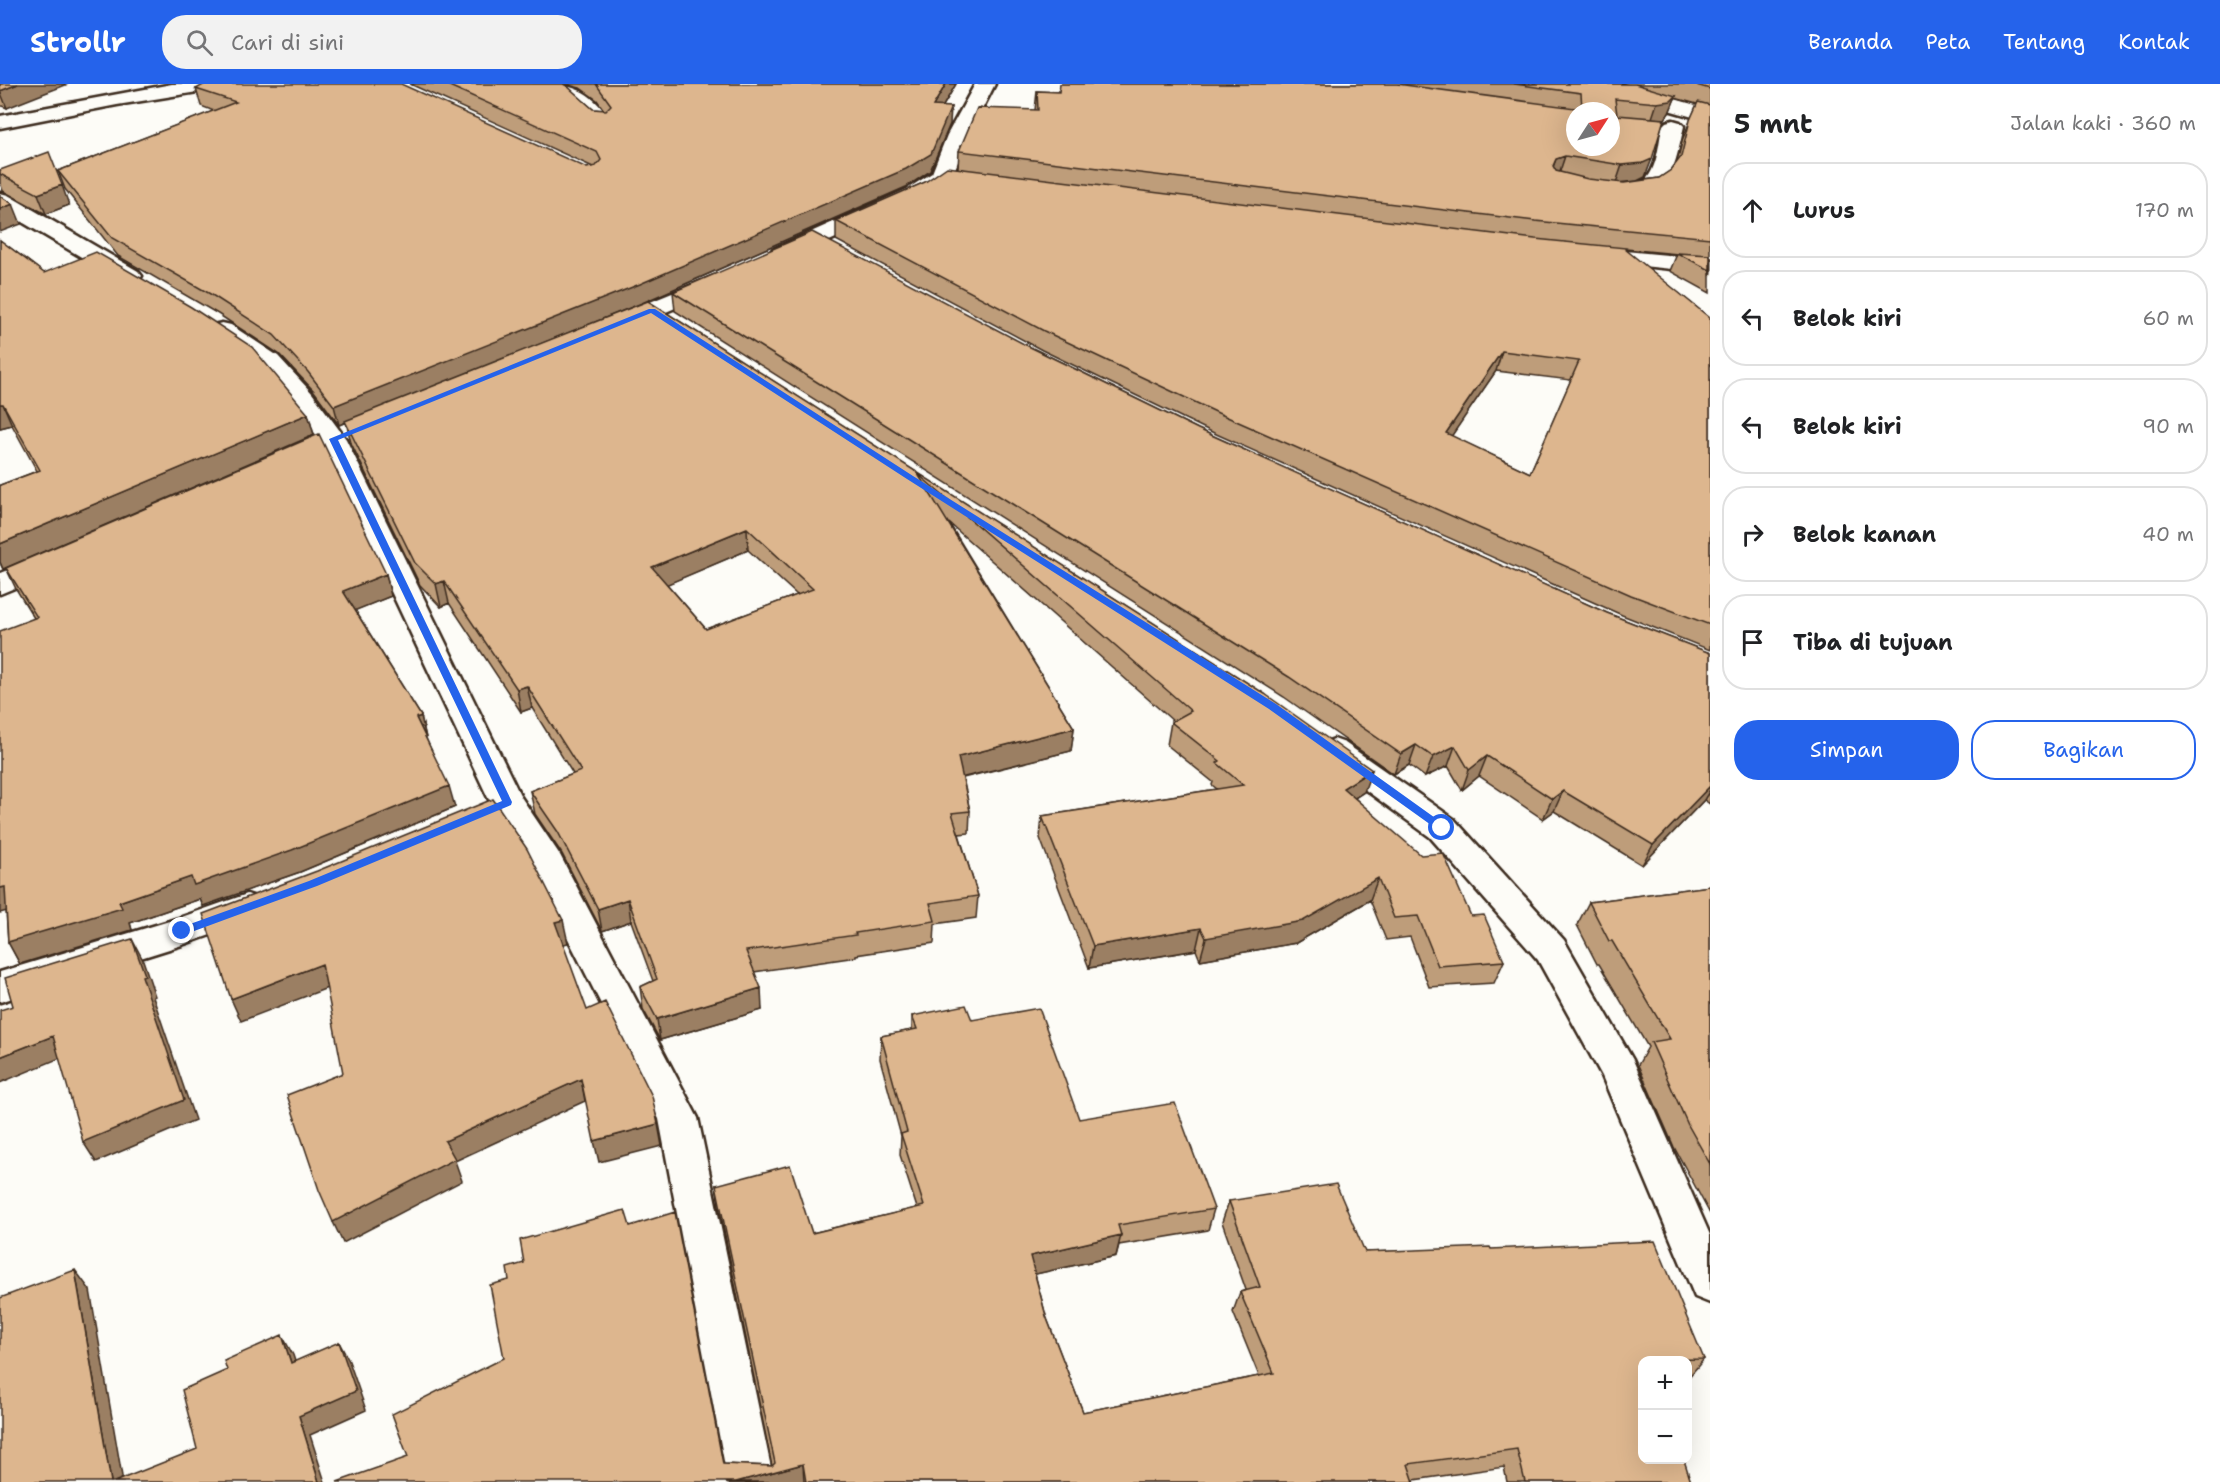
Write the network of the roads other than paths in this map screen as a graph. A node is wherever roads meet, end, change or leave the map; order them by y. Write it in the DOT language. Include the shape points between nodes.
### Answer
graph roads {
  1 [pos="210,84"];
  2 [pos="545,84"];
  3 [pos="985,84"];
  4 [pos="1599,84"];
  5 [pos="66,88"];
  6 [pos="1686,108"];
  7 [pos="0,116"];
  8 [pos="1710,116"];
  9 [pos="601,121"];
  10 [pos="0,122"];
  11 [pos="1673,126"];
  12 [pos="1651,129"];
  13 [pos="1600,189"];
  14 [pos="0,200"];
  15 [pos="814,240"];
  16 [pos="1574,253"];
  17 [pos="845,257"];
  18 [pos="1710,266"];
  19 [pos="147,285"];
  20 [pos="652,310"];
  21 [pos="198,315"];
  22 [pos="682,329"];
  23 [pos="597,332"];
  24 [pos="75,552"];
  25 [pos="0,584"];
  26 [pos="1310,734"];
  27 [pos="280,895"];
  28 [pos="0,987"];
  29 [pos="1710,1283"];
  30 [pos="751,1482"];
  1 -- 10 [label="street"];
  2 -- 9 [label="street" via="571,92 589,104"];
  3 -- 15 [label="street" via="958,135 954,178"];
  4 -- 6 [label="street"];
  5 -- 7 [label="street"];
  6 -- 8 [label="street"];
  6 -- 11 [label="street"];
  11 -- 12 [label="street"];
  11 -- 13 [label="street" via="1655,183 1646,190"];
  14 -- 19 [label="street"];
  15 -- 17 [label="street"];
  15 -- 20 [label="street"];
  16 -- 18 [label="street"];
  20 -- 22 [label="street"];
  20 -- 23 [label="street"];
  21 -- 30 [label="street" via="269,361 333,439 491,809 548,864 678,1118"];
  24 -- 25 [label="street"];
  26 -- 29 [label="street" via="1442,828 1551,950 1619,1071"];
  27 -- 28 [label="street" via="182,931"];
}
